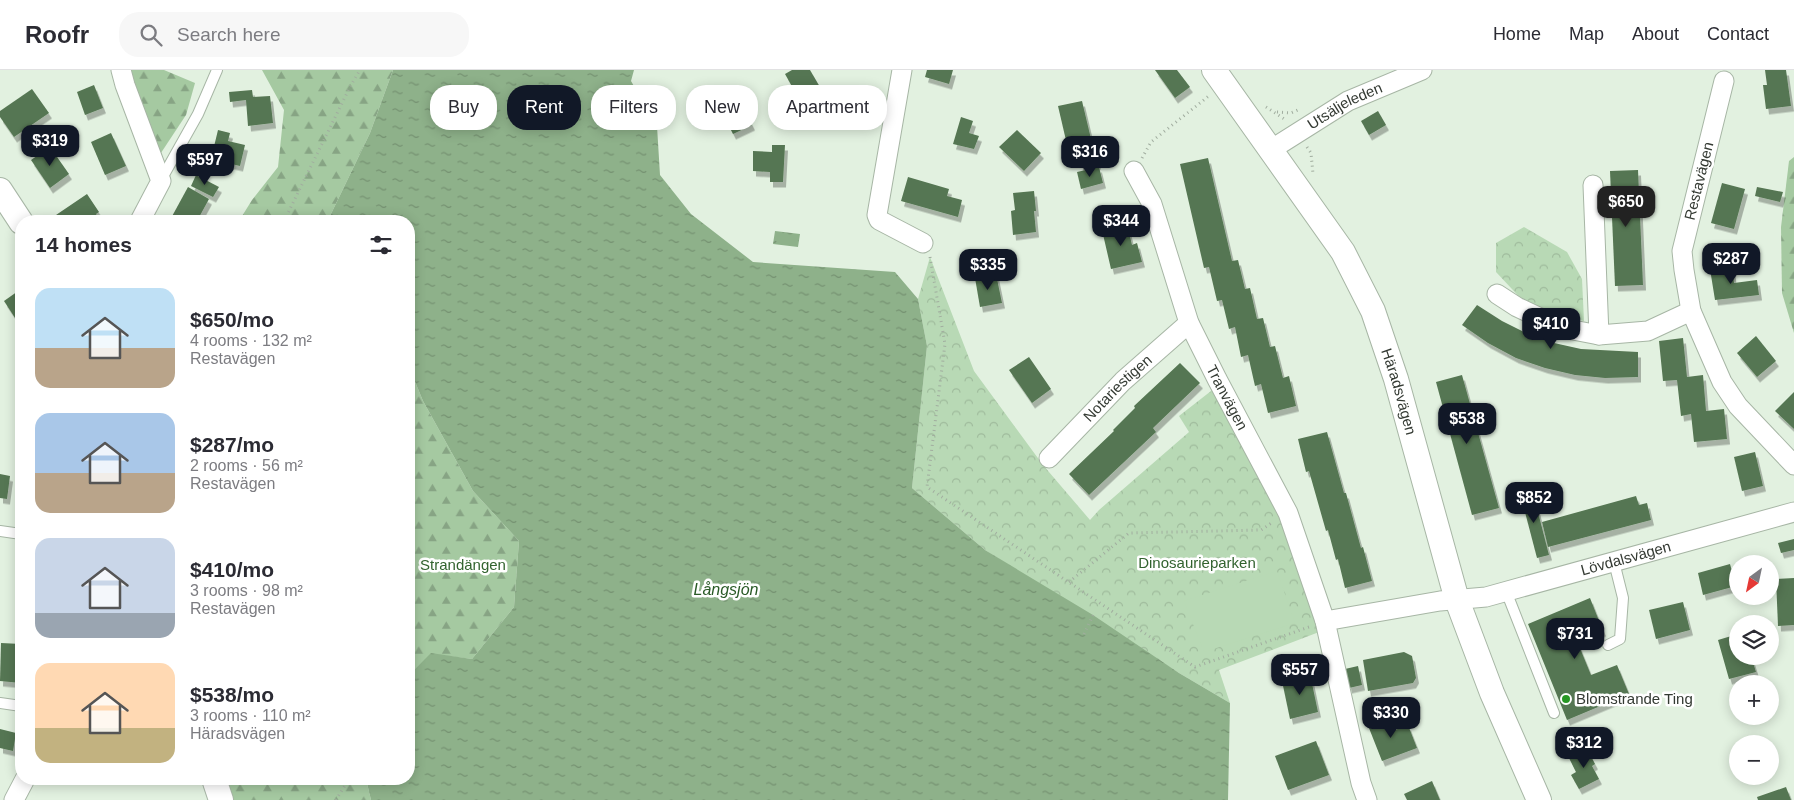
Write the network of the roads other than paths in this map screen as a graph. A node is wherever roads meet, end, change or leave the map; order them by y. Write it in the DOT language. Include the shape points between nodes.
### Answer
graph roads {
  1 [pos="121,70"];
  2 [pos="217,70"];
  3 [pos="902,70"];
  4 [pos="1214,70"];
  5 [pos="1422,70"];
  6 [pos="1724,81"];
  7 [pos="1272,149"];
  8 [pos="1134,172"];
  9 [pos="160,181"];
  10 [pos="1593,185"];
  11 [pos="0,190"];
  12 [pos="16,215"];
  13 [pos="143,215"];
  14 [pos="923,243"];
  15 [pos="1498,294"];
  16 [pos="1691,311"];
  17 [pos="1189,323"];
  18 [pos="1599,335"];
  19 [pos="1049,458"];
  20 [pos="1794,465"];
  21 [pos="1794,512"];
  22 [pos="0,530"];
  23 [pos="15,533"];
  24 [pos="1614,562"];
  25 [pos="1506,591"];
  26 [pos="1457,600"];
  27 [pos="1325,621"];
  28 [pos="1608,645"];
  29 [pos="0,703"];
  30 [pos="15,705"];
  31 [pos="1554,713"];
  32 [pos="22,785"];
  33 [pos="216,785"];
  34 [pos="14,800"];
  35 [pos="221,800"];
  36 [pos="1367,800"];
  37 [pos="1539,800"];
  1 -- 9 [label="street"];
  2 -- 9 [label="lane" via="198,114"];
  3 -- 14 [label="street" via="877,215 879,220"];
  4 -- 7 [label="street, Häradsvägen"];
  5 -- 7 [label="street, Utsäljeleden" via="1348,102"];
  6 -- 16 [label="street, Restavägen" via="1682,251"];
  7 -- 26 [label="street, Häradsvägen" via="1344,252 1373,311 1396,379"];
  8 -- 17 [label="street, Tranvägen" via="1152,204"];
  9 -- 13 [label="street"];
  10 -- 18 [label="street"];
  11 -- 12 [label="street"];
  15 -- 18 [label="street" via="1549,322"];
  16 -- 18 [label="street" via="1648,331"];
  16 -- 20 [label="street, Restavägen" via="1722,382 1738,406"];
  17 -- 19 [label="street, Notariestigen" via="1123,382"];
  17 -- 27 [label="street, Tranvägen" via="1288,513"];
  21 -- 24 [label="street, Lövdalsvägen"];
  22 -- 23 [label="lane"];
  24 -- 25 [label="street, Lövdalsvägen"];
  24 -- 28 [label="lane" via="1623,598 1622,619 1620,639"];
  25 -- 26 [label="street, Lövdalsvägen"];
  25 -- 31 [label="lane"];
  26 -- 27 [label="street"];
  26 -- 37 [label="street, Häradsvägen"];
  27 -- 36 [label="street, Tranvägen"];
  29 -- 30 [label="lane"];
  32 -- 34 [label="street"];
  33 -- 35 [label="street"];
}
